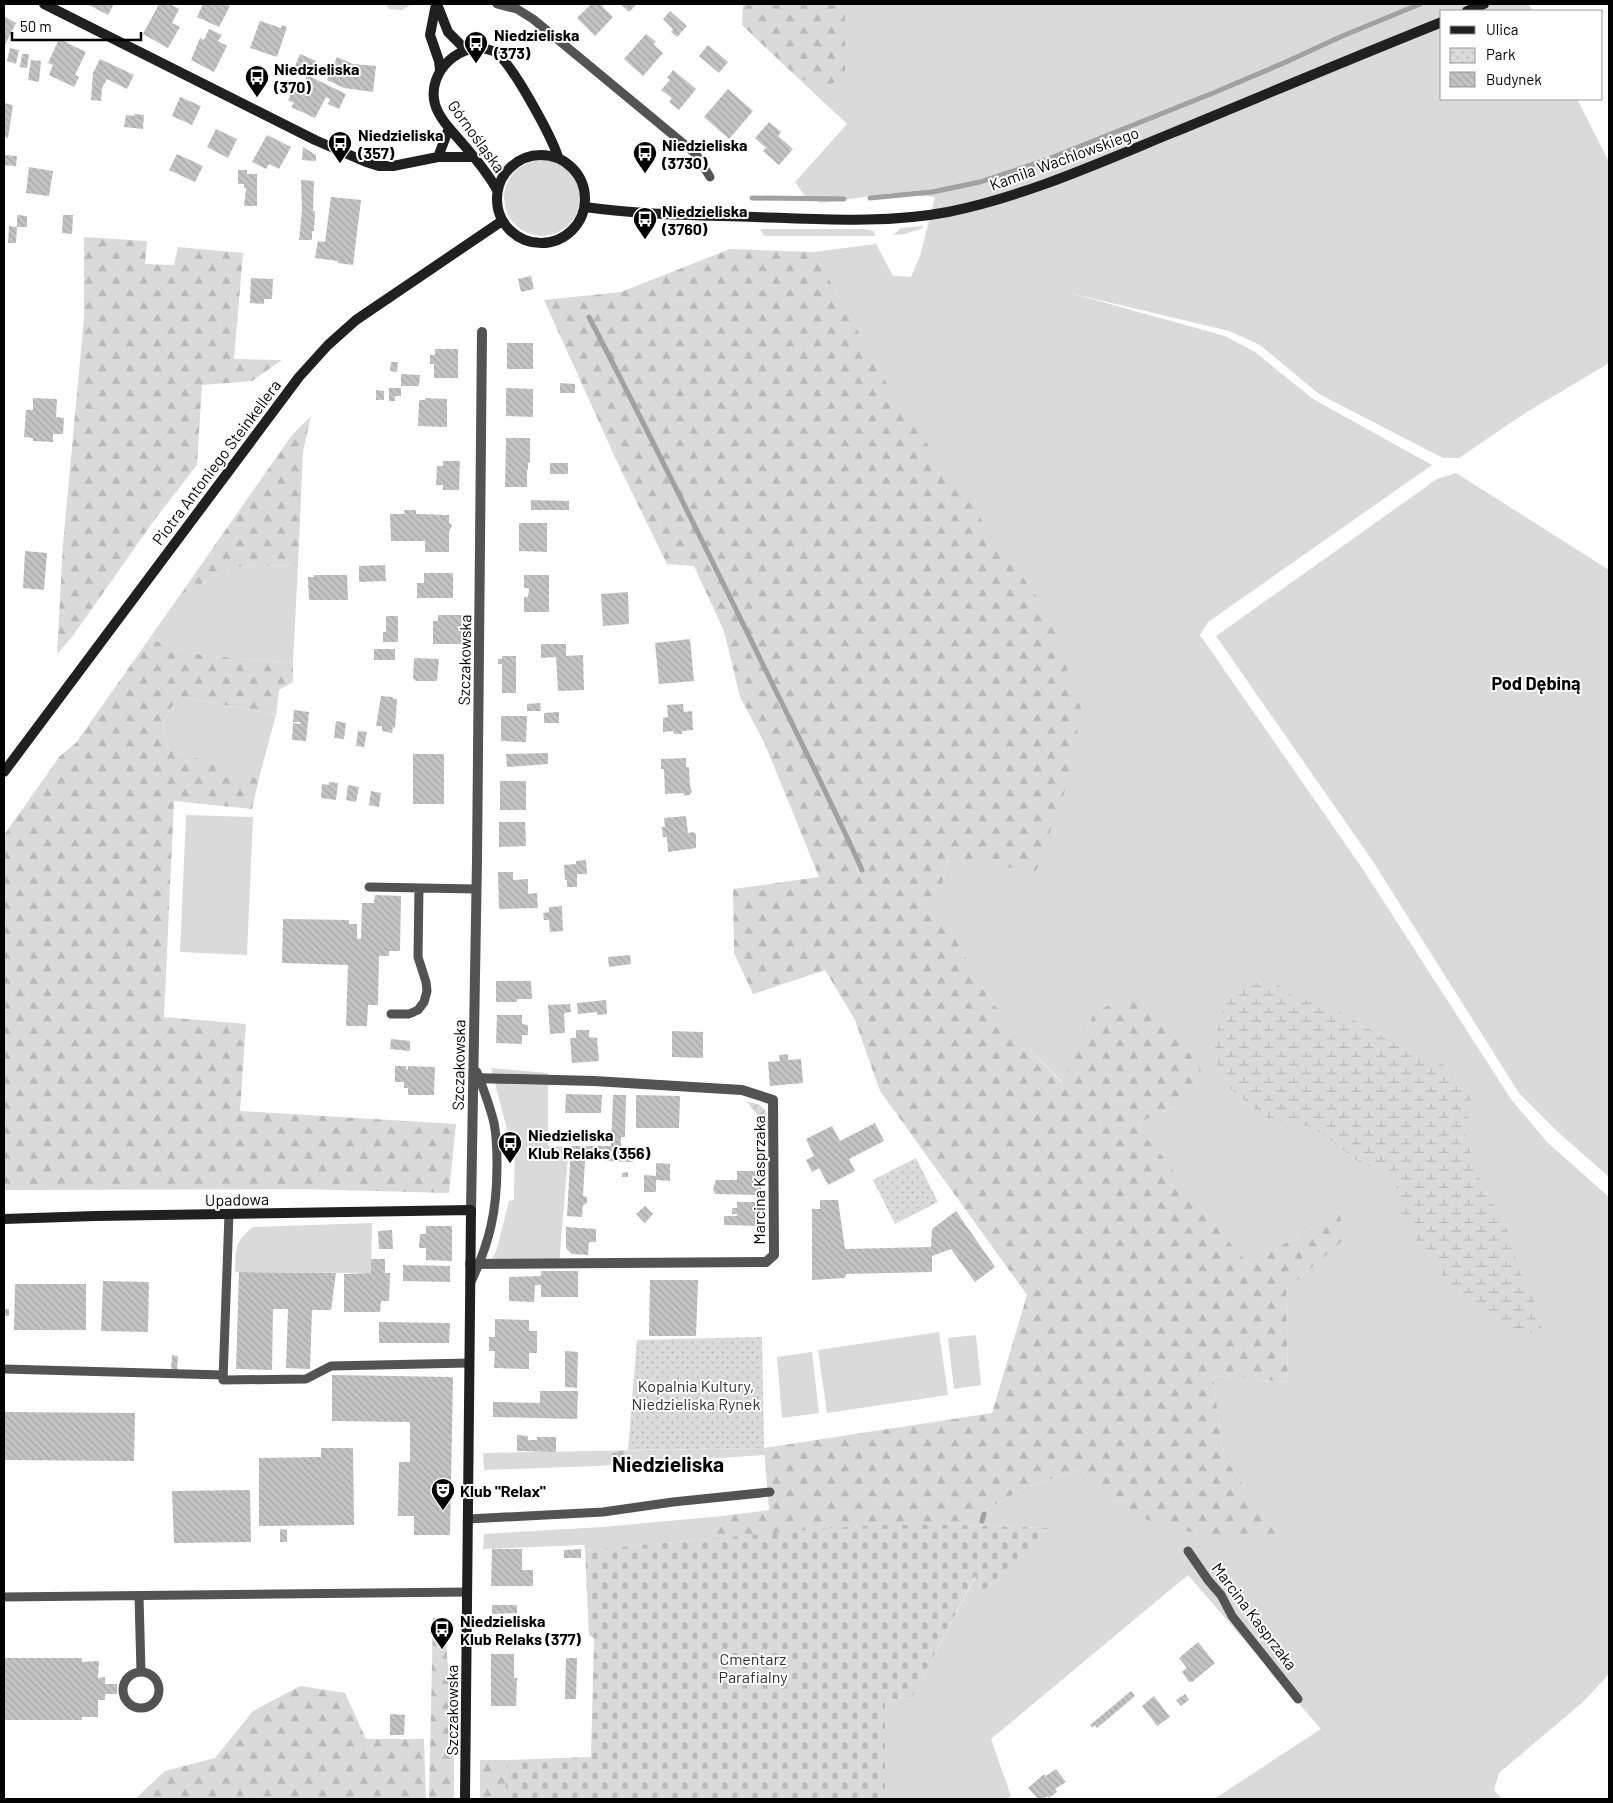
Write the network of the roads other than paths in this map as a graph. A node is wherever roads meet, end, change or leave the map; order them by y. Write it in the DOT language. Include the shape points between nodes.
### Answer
graph roads {
  1 [pos="44,4"];
  2 [pos="436,4"];
  3 [pos="497,4"];
  4 [pos="1484,4"];
  5 [pos="1469,10"];
  6 [pos="1440,23"];
  7 [pos="466,50"];
  8 [pos="440,70"];
  9 [pos="449,128"];
  10 [pos="438,157"];
  11 [pos="474,157"];
  12 [pos="558,157"];
  13 [pos="710,177"];
  14 [pos="497,190"];
  15 [pos="585,207"];
  16 [pos="502,221"];
  17 [pos="482,332"];
  18 [pos="4,772"];
  19 [pos="369,887"];
  20 [pos="419,888"];
  21 [pos="476,889"];
  22 [pos="391,1014"];
  23 [pos="476,1078"];
  24 [pos="471,1210"];
  25 [pos="229,1214"];
  26 [pos="4,1219"];
  27 [pos="475,1264"];
  28 [pos="469,1363"];
  29 [pos="4,1369"];
  30 [pos="223,1375"];
  31 [pos="770,1492"];
  32 [pos="468,1519"];
  33 [pos="1188,1551"];
  34 [pos="467,1592"];
  35 [pos="139,1596"];
  36 [pos="4,1597"];
  37 [pos="140,1672"];
  38 [pos="1298,1699"];
  39 [pos="465,1799"];
  1 -- 10 [label="street" via="343,153 379,166"];
  2 -- 7 [label="street, Górnośląska" via="448,32"];
  2 -- 8 [label="street, Górnośląska" via="430,35"];
  3 -- 13 [label="lane" via="517,9 540,25 696,154"];
  4 -- 5 [label="street"];
  6 -- 15 [label="street, Kamila Wachlowskiego" via="1079,171 976,206 914,216 857,220 690,216"];
  7 -- 8 [label="street" via="451,58"];
  7 -- 12 [label="street" via="494,51 505,61 547,131"];
  8 -- 9 [label="street, Górnośląska" via="434,89 435,104"];
  9 -- 10 [label="street"];
  9 -- 11 [label="street, Górnośląska"];
  10 -- 11 [label="street"];
  11 -- 14 [label="street, Górnośląska"];
  12 -- 14 [label="street" via="537,155 521,159 506,171"];
  12 -- 15 [label="street" via="576,174 586,195"];
  14 -- 16 [label="street"];
  15 -- 16 [label="street" via="570,230 549,242 520,238"];
  16 -- 18 [label="street, Piotra Antoniego Steinkellera" via="356,320 328,344 299,376"];
  17 -- 21 [label="street, Szczakowska"];
  19 -- 20 [label="lane"];
  20 -- 21 [label="lane"];
  20 -- 22 [label="lane" via="418,957 427,991 418,1010 409,1014"];
  21 -- 23 [label="street, Szczakowska"];
  23 -- 24 [label="street, Szczakowska"];
  23 -- 27 [label="lane" via="494,1122 497,1188 489,1239"];
  23 -- 27 [label="street, Marcina Kasprzaka" via="742,1090 773,1100 774,1255 766,1262"];
  24 -- 25 [label="street, Upadowa"];
  24 -- 27 [label="street, Szczakowska"];
  25 -- 26 [label="street, Upadowa"];
  25 -- 30 [label="lane"];
  27 -- 28 [label="street, Szczakowska" via="470,1284"];
  28 -- 30 [label="lane" via="331,1366 306,1379 222,1380"];
  28 -- 32 [label="street, Szczakowska"];
  29 -- 30 [label="lane"];
  31 -- 32 [label="lane" via="604,1512"];
  32 -- 34 [label="street, Szczakowska"];
  33 -- 38 [label="lane, Marcina Kasprzaka" via="1221,1595 1232,1616"];
  34 -- 35 [label="lane"];
  34 -- 39 [label="street, Szczakowska"];
  35 -- 36 [label="lane"];
  35 -- 37 [label="lane"];
  37 -- 37 [label="lane" via="127,1678 123,1692 130,1704 144,1707 156,1699 158,1692 156,1680"];
}
